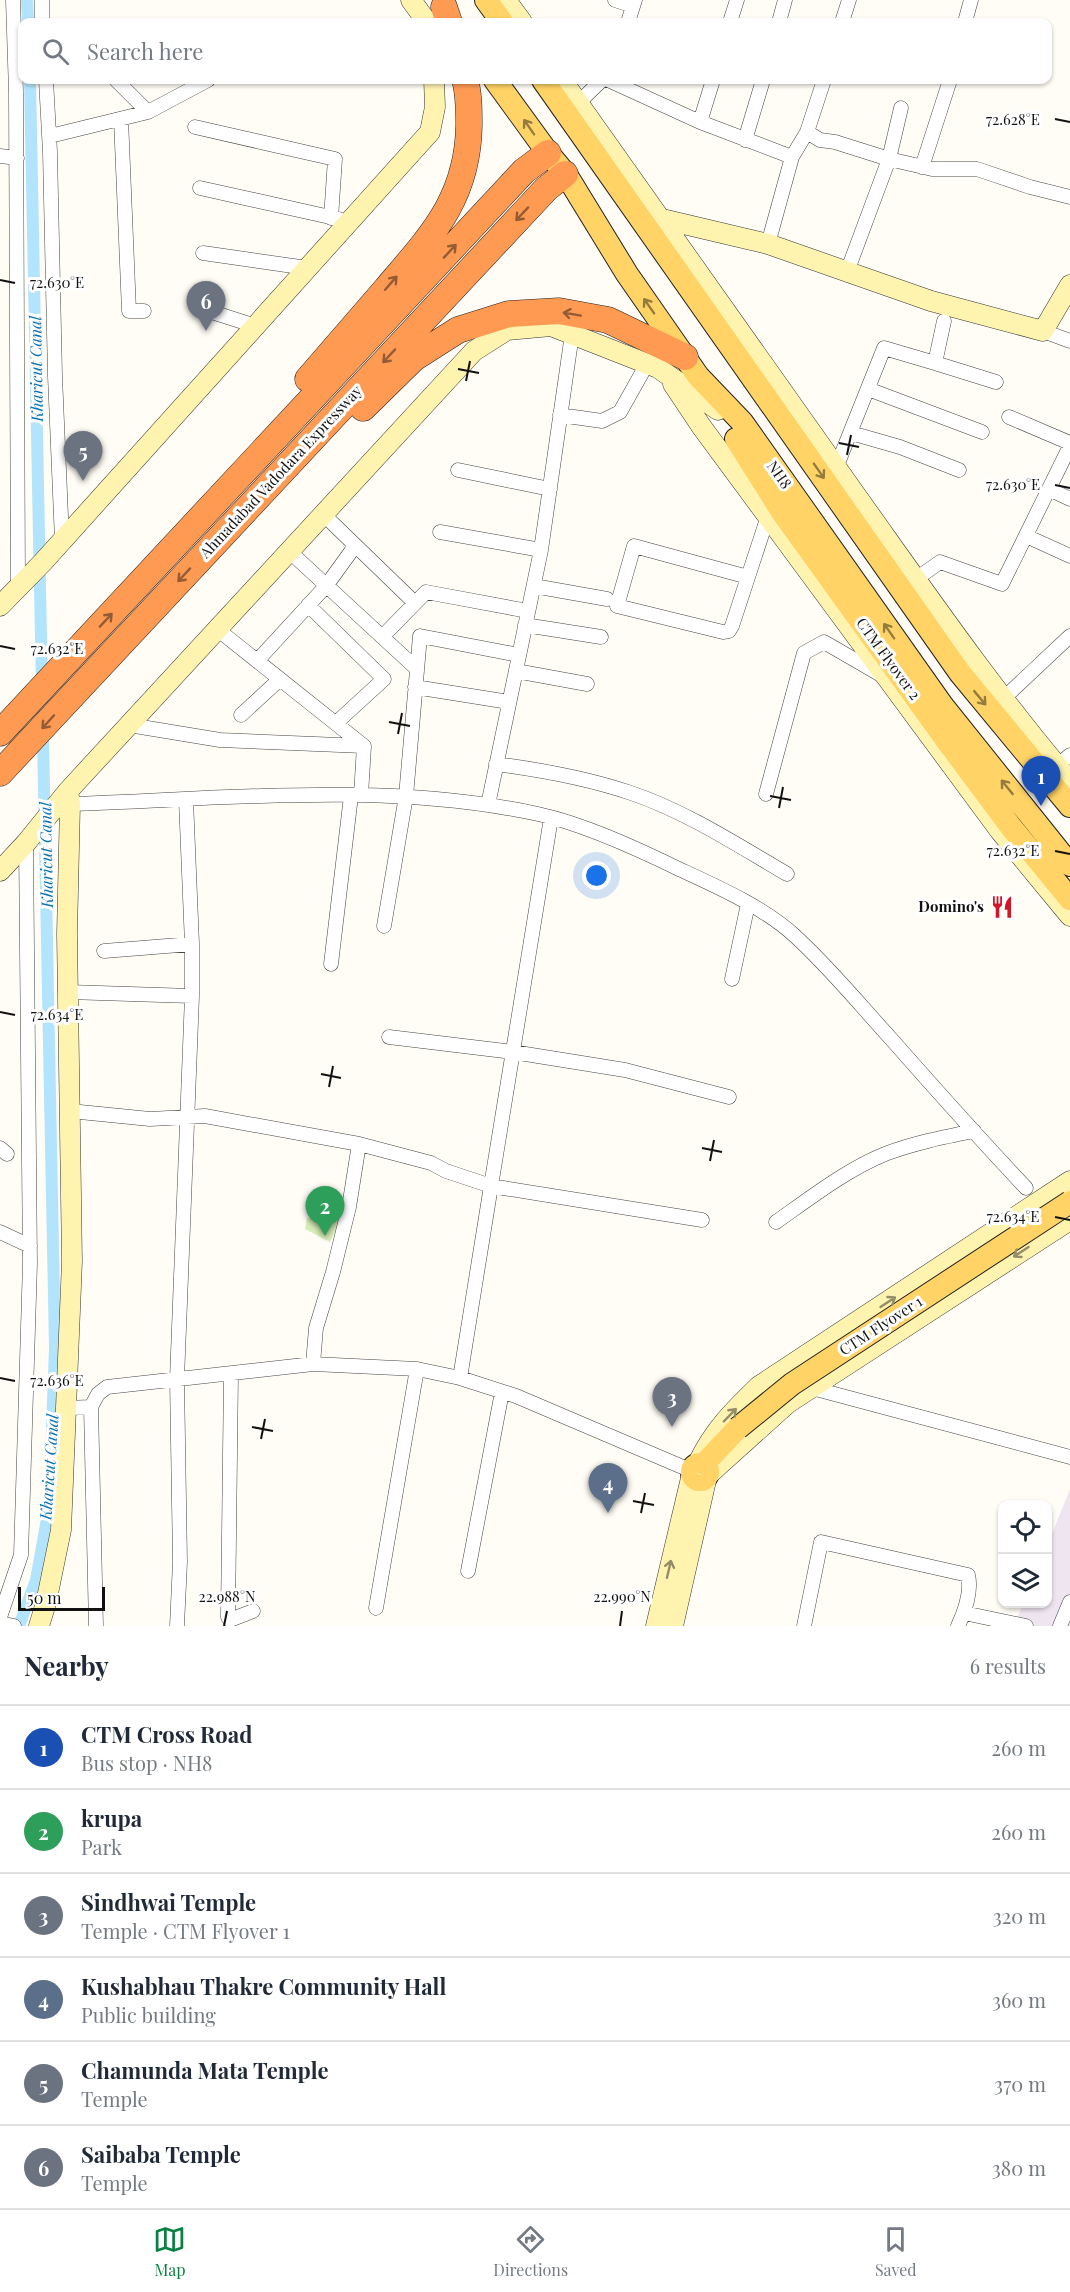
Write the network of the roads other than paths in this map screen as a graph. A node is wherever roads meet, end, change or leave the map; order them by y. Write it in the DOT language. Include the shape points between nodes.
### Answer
graph roads {
  1 [pos="13,0"];
  2 [pos="42,0"];
  3 [pos="411,0"];
  4 [pos="486,0"];
  5 [pos="506,0"];
  6 [pos="615,0"];
  7 [pos="737,0"];
  8 [pos="785,0"];
  9 [pos="849,0"];
  10 [pos="971,0"];
  11 [pos="634,3"];
  12 [pos="443,15"];
  13 [pos="42,18"];
  14 [pos="499,18"];
  15 [pos="519,18"];
  16 [pos="629,18"];
  17 [pos="731,18"];
  18 [pos="780,18"];
  19 [pos="843,18"];
  20 [pos="966,18"];
  21 [pos="18,24"];
  22 [pos="18,84"];
  23 [pos="45,84"];
  24 [pos="120,84"];
  25 [pos="200,84"];
  26 [pos="434,84"];
  27 [pos="466,84"];
  28 [pos="498,84"];
  29 [pos="547,84"];
  30 [pos="564,84"];
  31 [pos="600,84"];
  32 [pos="617,84"];
  33 [pos="712,84"];
  34 [pos="762,84"];
  35 [pos="823,84"];
  36 [pos="949,84"];
  37 [pos="902,108"];
  38 [pos="148,112"];
  39 [pos="582,116"];
  40 [pos="121,119"];
  41 [pos="700,122"];
  42 [pos="195,127"];
  43 [pos="807,132"];
  44 [pos="50,136"];
  45 [pos="746,140"];
  46 [pos="601,146"];
  47 [pos="548,153"];
  48 [pos="0,156"];
  49 [pos="792,157"];
  50 [pos="17,158"];
  51 [pos="889,159"];
  52 [pos="922,167"];
  53 [pos="565,174"];
  54 [pos="200,188"];
  55 [pos="1070,197"];
  56 [pos="658,218"];
  57 [pos="340,219"];
  58 [pos="768,244"];
  59 [pos="203,254"];
  60 [pos="307,268"];
  61 [pos="847,272"];
  62 [pos="1070,285"];
  63 [pos="144,311"];
  64 [pos="214,313"];
  65 [pos="944,321"];
  66 [pos="255,326"];
  67 [pos="1043,331"];
  68 [pos="572,334"];
  69 [pos="1070,341"];
  70 [pos="935,363"];
  71 [pos="647,364"];
  72 [pos="683,369"];
  73 [pos="996,382"];
  74 [pos="868,389"];
  75 [pos="718,410"];
  76 [pos="560,415"];
  77 [pos="1009,417"];
  78 [pos="982,432"];
  79 [pos="851,433"];
  80 [pos="1070,445"];
  81 [pos="836,468"];
  82 [pos="458,470"];
  83 [pos="959,470"];
  84 [pos="550,489"];
  85 [pos="1049,489"];
  86 [pos="1070,499"];
  87 [pos="323,514"];
  88 [pos="768,516"];
  89 [pos="228,528"];
  90 [pos="440,532"];
  91 [pos="1026,536"];
  92 [pos="62,540"];
  93 [pos="355,546"];
  94 [pos="541,550"];
  95 [pos="289,551"];
  96 [pos="167,554"];
  97 [pos="1070,556"];
  98 [pos="748,578"];
  99 [pos="916,579"];
  100 [pos="326,586"];
  101 [pos="534,586"];
  102 [pos="18,587"];
  103 [pos="607,599"];
  104 [pos="415,603"];
  105 [pos="308,605"];
  106 [pos="0,606"];
  107 [pos="528,611"];
  108 [pos="525,625"];
  109 [pos="217,629"];
  110 [pos="1070,636"];
  111 [pos="382,637"];
  112 [pos="601,637"];
  113 [pos="519,655"];
  114 [pos="257,662"];
  115 [pos="965,663"];
  116 [pos="417,669"];
  117 [pos="516,671"];
  118 [pos="888,679"];
  119 [pos="280,680"];
  120 [pos="587,684"];
  121 [pos="415,687"];
  122 [pos="1004,698"];
  123 [pos="509,702"];
  124 [pos="241,715"];
  125 [pos="336,723"];
  126 [pos="129,725"];
  127 [pos="0,734"];
  128 [pos="364,746"];
  129 [pos="496,764"];
  130 [pos="1066,767"];
  131 [pos="0,773"];
  132 [pos="766,794"];
  133 [pos="356,796"];
  134 [pos="406,796"];
  135 [pos="69,797"];
  136 [pos="186,800"];
  137 [pos="488,806"];
  138 [pos="1070,806"];
  139 [pos="551,818"];
  140 [pos="26,843"];
  141 [pos="1070,865"];
  142 [pos="0,871"];
  143 [pos="787,874"];
  144 [pos="1070,899"];
  145 [pos="748,904"];
  146 [pos="1070,916"];
  147 [pos="384,926"];
  148 [pos="192,944"];
  149 [pos="104,951"];
  150 [pos="331,964"];
  151 [pos="732,979"];
  152 [pos="68,992"];
  153 [pos="192,996"];
  154 [pos="389,1037"];
  155 [pos="513,1052"];
  156 [pos="729,1097"];
  157 [pos="70,1111"];
  158 [pos="186,1117"];
  159 [pos="974,1131"];
  160 [pos="360,1144"];
  161 [pos="1070,1181"];
  162 [pos="491,1186"];
  163 [pos="1034,1198"];
  164 [pos="1070,1202"];
  165 [pos="702,1220"];
  166 [pos="776,1222"];
  167 [pos="1068,1223"];
  168 [pos="0,1232"];
  169 [pos="30,1246"];
  170 [pos="313,1364"];
  171 [pos="417,1369"];
  172 [pos="231,1374"];
  173 [pos="460,1378"];
  174 [pos="177,1379"];
  175 [pos="812,1388"];
  176 [pos="502,1392"];
  177 [pos="91,1407"];
  178 [pos="66,1408"];
  179 [pos="1070,1457"];
  180 [pos="698,1470"];
  181 [pos="686,1532"];
  182 [pos="468,1571"];
  183 [pos="1070,1602"];
  184 [pos="376,1608"];
  185 [pos="253,1611"];
  186 [pos="964,1613"];
  187 [pos="0,1617"];
  188 [pos="0,1623"];
  189 [pos="14,1626"];
  190 [pos="39,1626"];
  191 [pos="96,1626"];
  192 [pos="177,1626"];
  193 [pos="656,1626"];
  194 [pos="673,1626"];
  195 [pos="804,1626"];
  196 [pos="958,1626"];
  197 [pos="1026,1626"];
  198 [pos="1060,1626"];
  1 -- 21 [label="street"];
  2 -- 13 [label="street"];
  3 -- 12 [label="street"];
  4 -- 14 [label="main road"];
  5 -- 15 [label="street"];
  6 -- 11 [label="street"];
  7 -- 17 [label="street"];
  8 -- 18 [label="street"];
  9 -- 19 [label="street"];
  10 -- 20 [label="street"];
  11 -- 16 [label="street"];
  22 -- 50 [label="street"];
  23 -- 44 [label="street"];
  24 -- 38 [label="street"];
  25 -- 38 [label="street"];
  26 -- 57 [label="street" via="430,132"];
  96 -- 27 [label="highway, one-way" via="190,516 428,240 452,203 468,146"];
  47 -- 28 [label="main road, NH8, one-way"];
  29 -- 39 [label="main road"];
  30 -- 39 [label="street"];
  31 -- 39 [label="street"];
  32 -- 41 [label="street"];
  33 -- 41 [label="street"];
  34 -- 45 [label="street"];
  35 -- 43 [label="street"];
  36 -- 52 [label="street"];
  37 -- 51 [label="street"];
  38 -- 40 [label="street"];
  39 -- 46 [label="main road"];
  39 -- 47 [label="main road"];
  40 -- 44 [label="street"];
  40 -- 63 [label="street" via="129,311"];
  41 -- 45 [label="street"];
  42 -- 57 [label="street" via="335,159"];
  43 -- 49 [label="street"];
  43 -- 51 [label="street" via="820,141"];
  44 -- 92 [label="street"];
  45 -- 49 [label="street"];
  46 -- 53 [label="main road"];
  46 -- 56 [label="street"];
  46 -- 115 [label="main road, one-way"];
  47 -- 53 [label="main road, NH8"];
  96 -- 47 [label="highway, Ahmadabad Vadodara Expressway, one-way" via="524,171"];
  48 -- 50 [label="street"];
  49 -- 58 [label="street"];
  50 -- 102 [label="street"];
  51 -- 52 [label="street"];
  51 -- 61 [label="street"];
  52 -- 55 [label="street" via="977,169"];
  72 -- 53 [label="main road, NH8, one-way"];
  53 -- 89 [label="highway, Ahmadabad Vadodara Expressway, one-way" via="546,189"];
  54 -- 57 [label="street"];
  56 -- 58 [label="street"];
  56 -- 81 [label="street"];
  57 -- 60 [label="street"];
  58 -- 61 [label="street"];
  59 -- 60 [label="street"];
  60 -- 66 [label="street"];
  61 -- 67 [label="street" via="931,301"];
  62 -- 67 [label="street"];
  64 -- 66 [label="street"];
  65 -- 70 [label="street"];
  66 -- 92 [label="street"];
  67 -- 69 [label="street"];
  68 -- 71 [label="street"];
  68 -- 76 [label="street"];
  68 -- 87 [label="street" via="551,326 507,330 474,351"];
  70 -- 73 [label="street"];
  70 -- 74 [label="street" via="884,348"];
  71 -- 72 [label="street"];
  71 -- 76 [label="street" via="620,412 602,421"];
  72 -- 75 [label="main road, CTM Flyover 2"];
  72 -- 75 [label="street"];
  72 -- 88 [label="street" via="701,426"];
  72 -- 89 [label="highway, one-way" via="608,320 559,311 509,314 458,330 414,358 276,492"];
  141 -- 72 [label="main road, NH8, one-way" via="942,705 742,422"];
  74 -- 78 [label="street"];
  74 -- 79 [label="street"];
  75 -- 144 [label="main road, CTM Flyover 2" via="782,512 947,741"];
  76 -- 84 [label="street"];
  77 -- 80 [label="street"];
  79 -- 81 [label="street"];
  79 -- 83 [label="street"];
  80 -- 85 [label="street"];
  81 -- 99 [label="street"];
  82 -- 84 [label="street"];
  84 -- 94 [label="street"];
  85 -- 86 [label="street"];
  85 -- 91 [label="street"];
  87 -- 93 [label="street"];
  87 -- 95 [label="street"];
  88 -- 98 [label="street"];
  88 -- 118 [label="street"];
  89 -- 131 [label="highway, Ahmadabad Vadodara Expressway, one-way"];
  90 -- 94 [label="street"];
  91 -- 97 [label="street"];
  91 -- 99 [label="street" via="1002,584 940,562"];
  92 -- 102 [label="street"];
  93 -- 100 [label="street"];
  93 -- 104 [label="street"];
  94 -- 101 [label="street"];
  95 -- 100 [label="street"];
  95 -- 109 [label="street"];
  127 -- 96 [label="highway, Ahmadabad Vadodara Expressway, one-way"];
  98 -- 98 [label="street" via="729,631 617,606 634,546"];
  99 -- 115 [label="street"];
  100 -- 105 [label="street"];
  100 -- 111 [label="street"];
  101 -- 103 [label="street"];
  101 -- 107 [label="street"];
  102 -- 106 [label="street"];
  104 -- 107 [label="street" via="426,592"];
  104 -- 111 [label="street"];
  105 -- 114 [label="street"];
  105 -- 125 [label="street" via="384,679"];
  107 -- 108 [label="street"];
  108 -- 112 [label="street"];
  108 -- 113 [label="street"];
  109 -- 114 [label="street"];
  109 -- 126 [label="street"];
  110 -- 122 [label="street"];
  111 -- 116 [label="street"];
  113 -- 116 [label="street" via="420,636"];
  113 -- 117 [label="street"];
  114 -- 119 [label="street"];
  115 -- 122 [label="street"];
  115 -- 138 [label="main road, one-way"];
  116 -- 121 [label="street"];
  117 -- 120 [label="street"];
  117 -- 123 [label="street"];
  118 -- 132 [label="street" via="824,642 804,653"];
  118 -- 146 [label="street" via="1000,831"];
  119 -- 124 [label="street"];
  119 -- 125 [label="street"];
  121 -- 123 [label="street"];
  121 -- 134 [label="street"];
  122 -- 130 [label="street" via="1031,735"];
  123 -- 129 [label="street"];
  125 -- 128 [label="street"];
  126 -- 128 [label="street" via="219,740"];
  126 -- 135 [label="street"];
  128 -- 133 [label="street"];
  129 -- 137 [label="street"];
  129 -- 143 [label="street" via="557,772 633,793 709,828"];
  133 -- 134 [label="street"];
  133 -- 136 [label="street" via="254,795"];
  133 -- 150 [label="street"];
  134 -- 137 [label="street"];
  134 -- 147 [label="street"];
  135 -- 136 [label="street"];
  135 -- 140 [label="street"];
  135 -- 152 [label="street"];
  136 -- 148 [label="street"];
  137 -- 139 [label="street"];
  139 -- 145 [label="street" via="667,863"];
  139 -- 155 [label="street"];
  140 -- 142 [label="street"];
  140 -- 169 [label="street"];
  145 -- 151 [label="street"];
  145 -- 159 [label="street" via="794,935"];
  148 -- 149 [label="street"];
  148 -- 153 [label="street"];
  152 -- 153 [label="street"];
  152 -- 157 [label="street"];
  153 -- 158 [label="street"];
  154 -- 155 [label="street"];
  155 -- 156 [label="street" via="626,1070"];
  155 -- 162 [label="street"];
  157 -- 158 [label="street" via="150,1119"];
  157 -- 178 [label="street" via="72,1262"];
  158 -- 160 [label="street" via="205,1116"];
  158 -- 174 [label="street"];
  159 -- 163 [label="street"];
  159 -- 166 [label="street" via="882,1155"];
  160 -- 162 [label="street" via="432,1163"];
  160 -- 170 [label="street" via="349,1207 316,1328"];
  161 -- 163 [label="street"];
  162 -- 165 [label="street"];
  162 -- 173 [label="street"];
  163 -- 167 [label="street"];
  180 -- 163 [label="street, one-way" via="709,1441 724,1420 759,1386"];
  164 -- 180 [label="main road, CTM Flyover 1, bridge" via="792,1384 738,1428"];
  167 -- 175 [label="street, one-way"];
  168 -- 169 [label="street"];
  169 -- 187 [label="street" via="21,1555"];
  170 -- 171 [label="street"];
  170 -- 172 [label="street"];
  171 -- 173 [label="street"];
  171 -- 184 [label="street"];
  172 -- 174 [label="street"];
  172 -- 185 [label="street" via="228,1617 235,1619"];
  173 -- 176 [label="street"];
  174 -- 177 [label="street" via="107,1388 98,1394"];
  174 -- 192 [label="street"];
  175 -- 179 [label="street"];
  175 -- 180 [label="street"];
  176 -- 180 [label="street"];
  176 -- 182 [label="street"];
  177 -- 178 [label="street"];
  177 -- 191 [label="street"];
  178 -- 190 [label="street" via="61,1530"];
  180 -- 181 [label="street"];
  193 -- 181 [label="street, one-way"];
  181 -- 194 [label="street"];
  183 -- 198 [label="street"];
  186 -- 195 [label="street" via="968,1575 821,1542"];
  186 -- 196 [label="street"];
  186 -- 197 [label="street"];
  188 -- 189 [label="street"];
}
